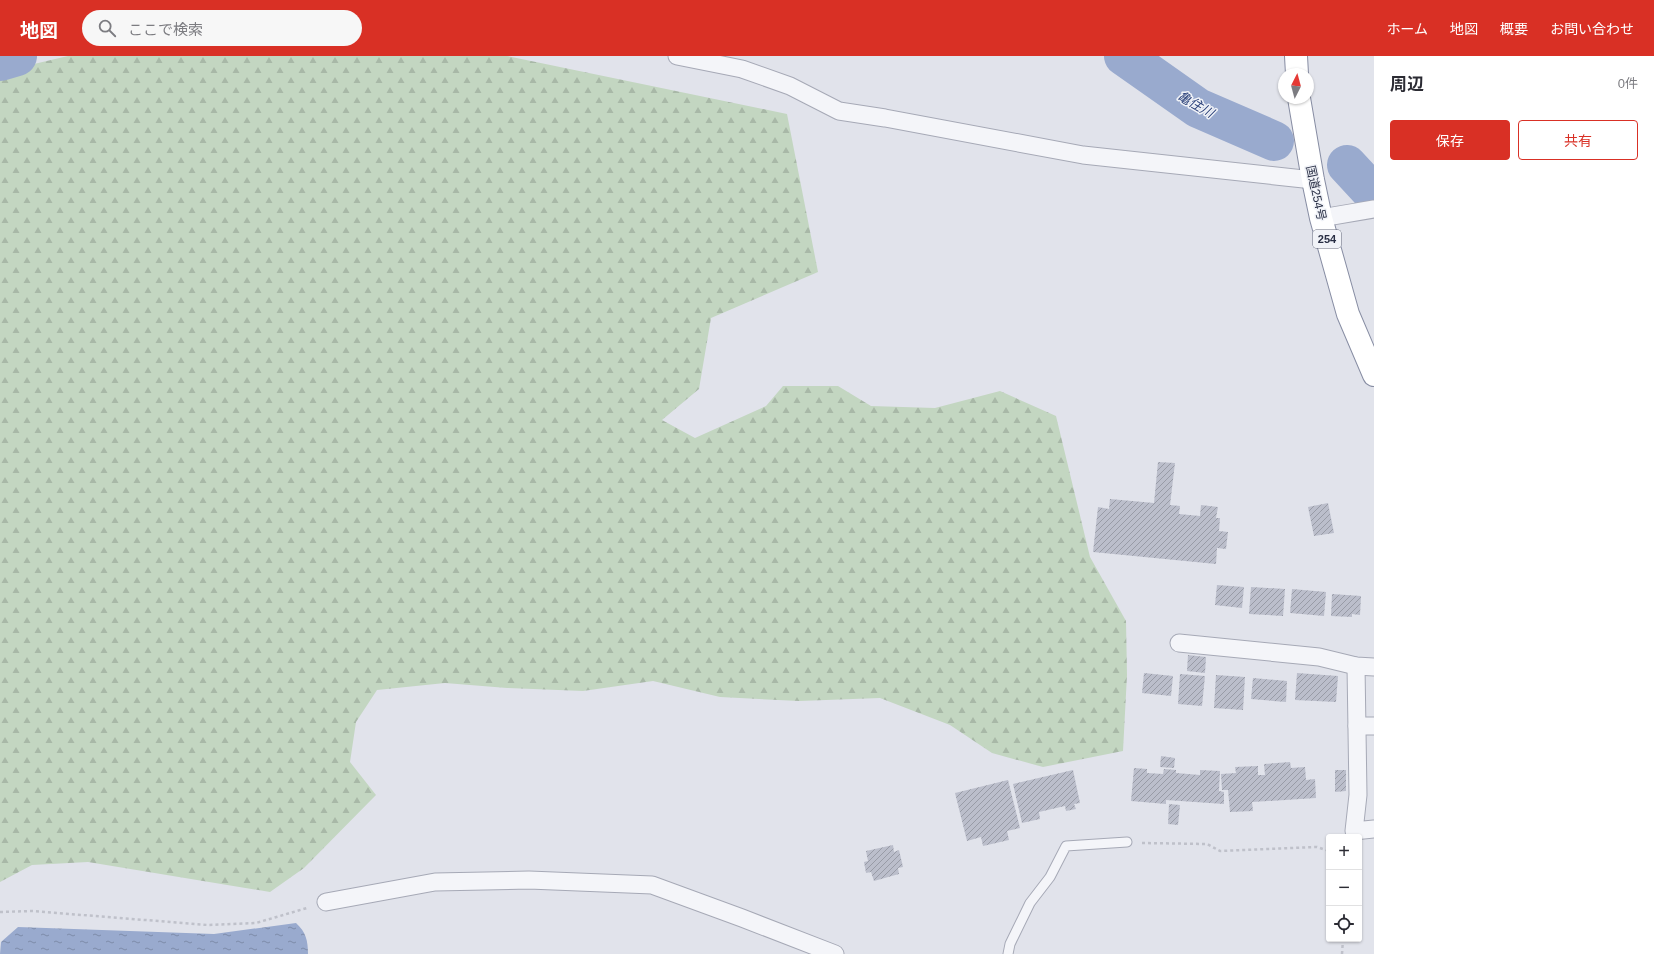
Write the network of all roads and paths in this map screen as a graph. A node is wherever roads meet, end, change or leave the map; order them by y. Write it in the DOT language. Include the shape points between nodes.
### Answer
graph roads {
  1 [pos="678,56"];
  2 [pos="1296,56"];
  3 [pos="1297,68"];
  4 [pos="1301,104"];
  5 [pos="1312,180"];
  6 [pos="1374,209"];
  7 [pos="1321,218"];
  8 [pos="1374,375"];
  9 [pos="1179,643"];
  10 [pos="1356,666"];
  11 [pos="1374,667"];
  12 [pos="1366,726"];
  13 [pos="1374,829"];
  14 [pos="1127,842"];
  15 [pos="1326,850"];
  16 [pos="326,902"];
  17 [pos="0,912"];
  18 [pos="1344,942"];
  19 [pos="835,954"];
  20 [pos="1008,954"];
  21 [pos="1342,954"];
  1 -- 5 [label="street" via="742,68 790,86 839,111 1084,155"];
  2 -- 3 [label="highway"];
  4 -- 5 [label="highway, 国道254号 / 254"];
  5 -- 7 [label="highway, 国道254号 / 254"];
  6 -- 7 [label="street"];
  7 -- 8 [label="highway, 国道254号 / 254" via="1348,314"];
  9 -- 10 [label="street" via="1319,657"];
  10 -- 11 [label="street"];
  10 -- 12 [label="street"];
  12 -- 13 [label="street" via="1354,831"];
  14 -- 15 [label="path" via="1207,844 1220,851 1317,847"];
  14 -- 20 [label="lane" via="1066,846 1050,877 1024,914"];
  16 -- 17 [label="path" via="256,923 208,925 32,911"];
  16 -- 19 [label="street" via="435,882 530,880 652,885"];
  18 -- 21 [label="path"];
}
